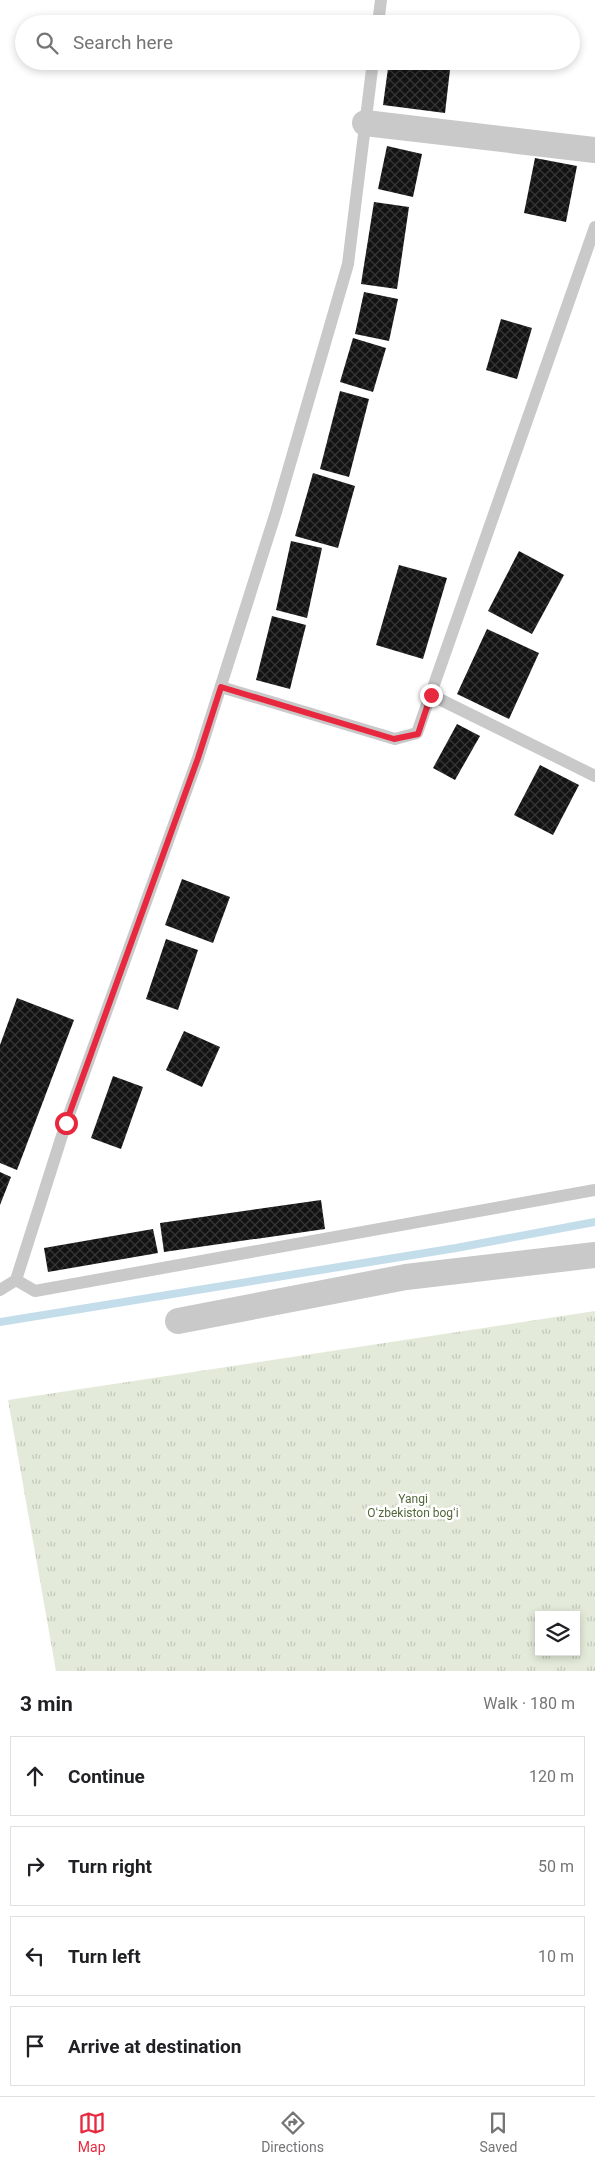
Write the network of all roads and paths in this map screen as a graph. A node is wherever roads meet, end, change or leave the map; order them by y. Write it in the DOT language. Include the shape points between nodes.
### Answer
graph roads {
  1 [pos="381,0"];
  2 [pos="379,15"];
  3 [pos="372,70"];
  4 [pos="365,123"];
  5 [pos="595,150"];
  6 [pos="595,227"];
  7 [pos="221,687"];
  8 [pos="431,695"];
  9 [pos="595,776"];
  10 [pos="595,1190"];
  11 [pos="595,1255"];
  12 [pos="16,1280"];
  13 [pos="0,1290"];
  14 [pos="178,1321"];
  1 -- 2 [label="lane"];
  3 -- 4 [label="lane"];
  4 -- 5 [label="street"];
  4 -- 7 [label="lane" via="348,264"];
  6 -- 8 [label="lane"];
  7 -- 8 [label="lane" via="394,739 418,734"];
  7 -- 12 [label="lane" via="66,1123"];
  8 -- 9 [label="lane"];
  10 -- 12 [label="lane" via="35,1291"];
  11 -- 14 [label="street" via="406,1277"];
  12 -- 13 [label="lane"];
}
